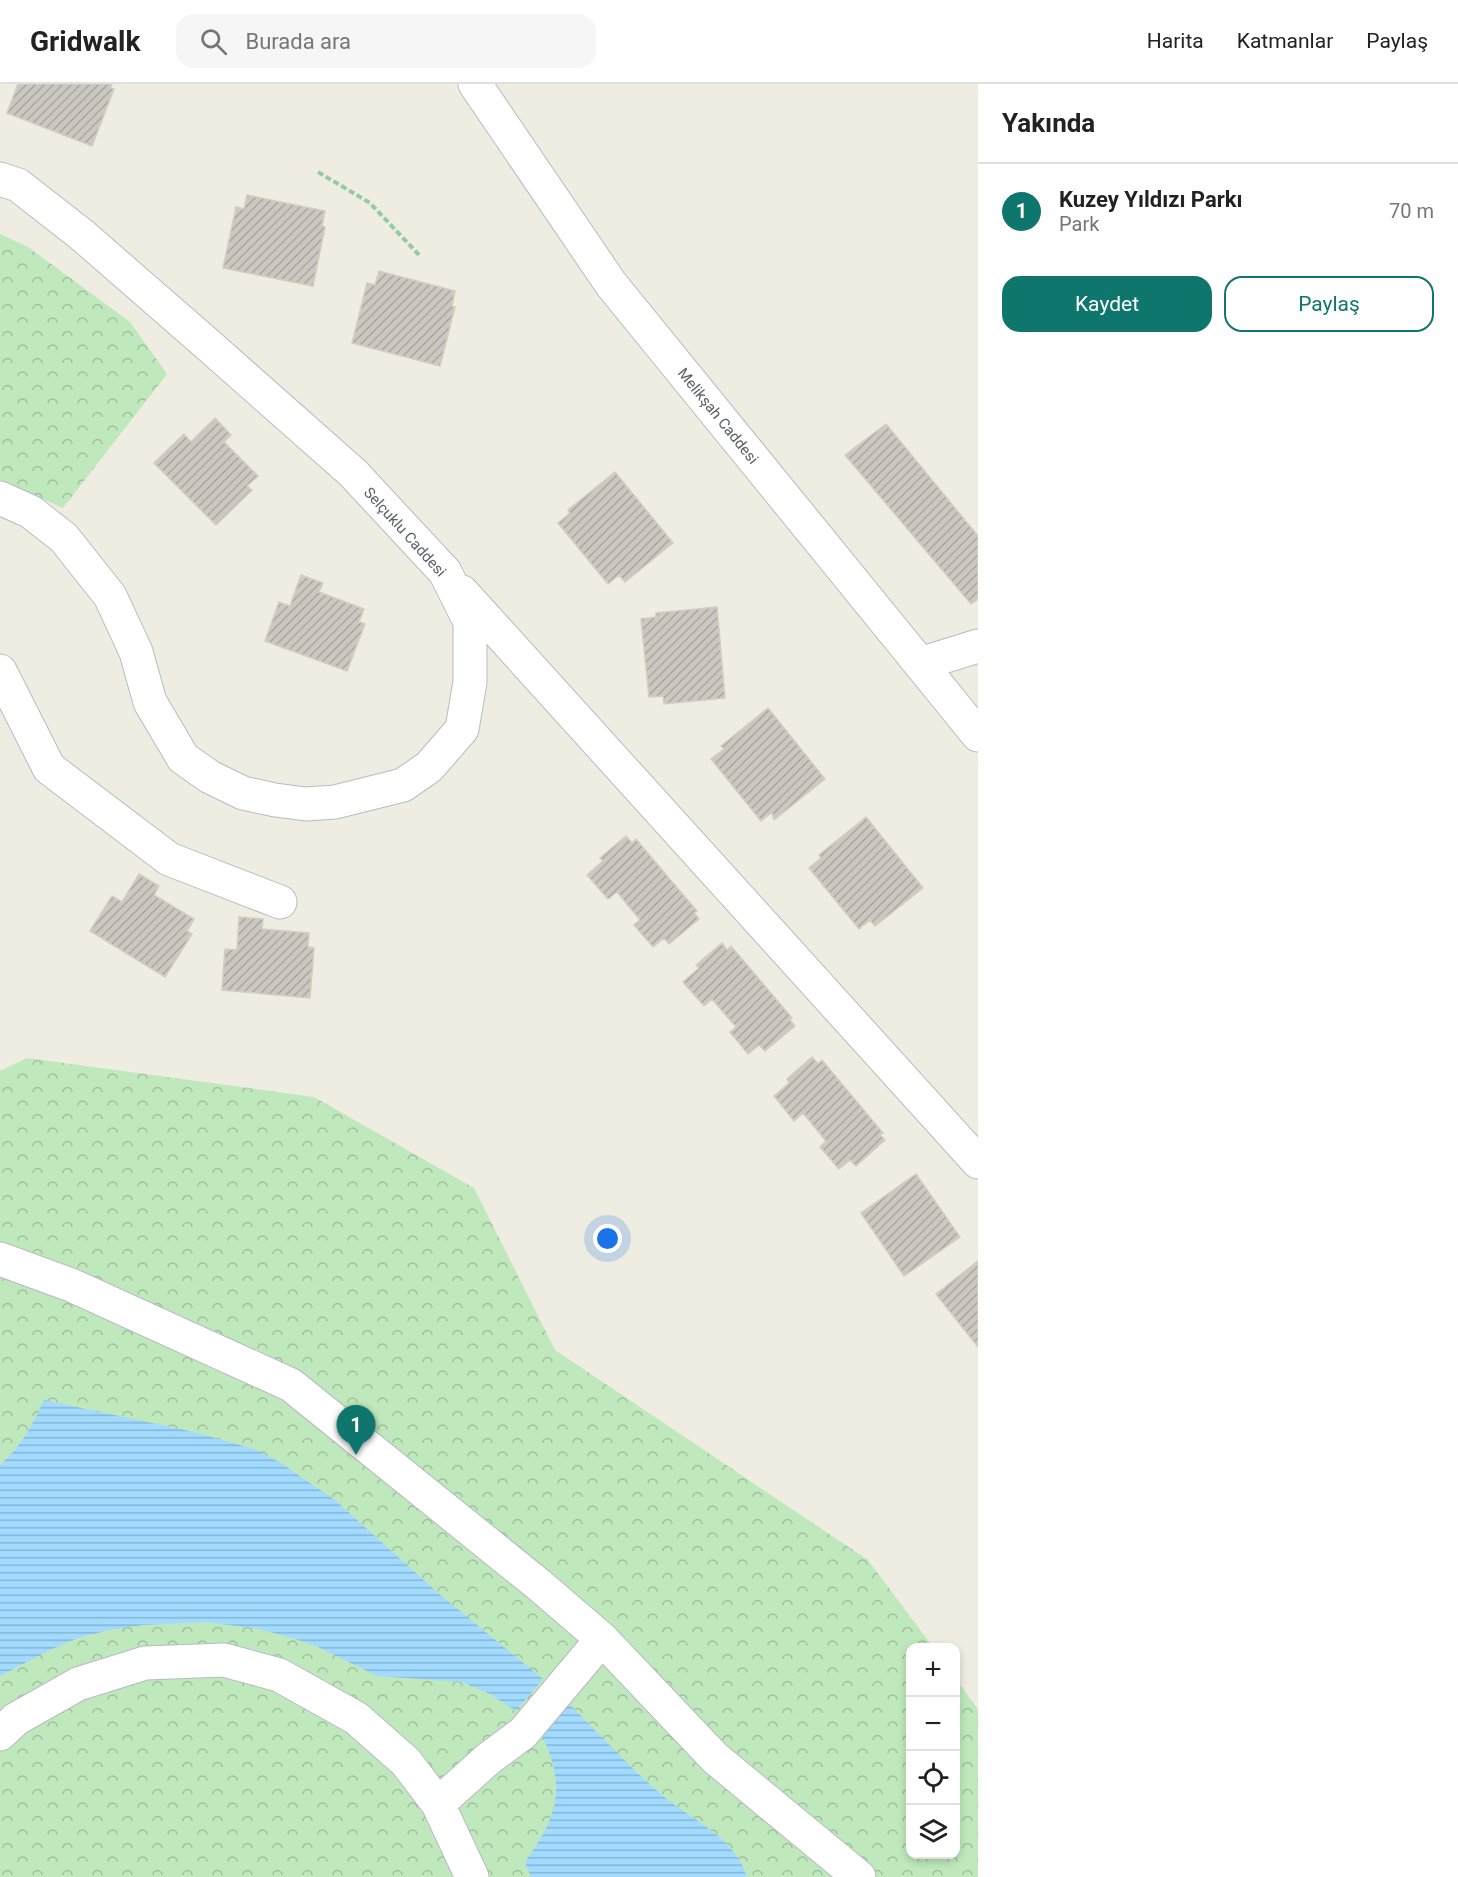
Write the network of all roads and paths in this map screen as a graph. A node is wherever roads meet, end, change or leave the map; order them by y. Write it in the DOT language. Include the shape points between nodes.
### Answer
graph roads {
  1 [pos="475,84"];
  2 [pos="318,172"];
  3 [pos="0,179"];
  4 [pos="421,257"];
  5 [pos="0,498"];
  6 [pos="445,573"];
  7 [pos="978,646"];
  8 [pos="920,664"];
  9 [pos="0,671"];
  10 [pos="978,735"];
  11 [pos="280,902"];
  12 [pos="978,1162"];
  13 [pos="0,1259"];
  14 [pos="602,1639"];
  15 [pos="0,1734"];
  16 [pos="438,1804"];
  17 [pos="472,1877"];
  18 [pos="859,1877"];
  1 -- 8 [label="street, Melikşah Caddesi" via="611,284"];
  2 -- 4 [label="path" via="370,203"];
  3 -- 6 [label="street, Selçuklu Caddesi" via="18,185 82,235 353,473"];
  5 -- 6 [label="street, Selçuklu Caddesi" via="31,512 64,538 110,596 136,652 150,702 183,758 243,793 275,800 335,802 403,785 429,767 462,729 470,682 470,622"];
  6 -- 12 [label="street"];
  7 -- 8 [label="street"];
  8 -- 10 [label="street, Melikşah Caddesi"];
  9 -- 11 [label="street" via="49,768 169,859"];
  13 -- 14 [label="street" via="71,1285 291,1384"];
  14 -- 16 [label="street" via="523,1733"];
  14 -- 18 [label="street" via="715,1758"];
  15 -- 16 [label="street" via="16,1719 78,1684 145,1663 224,1660 279,1675 356,1718 406,1762"];
  16 -- 17 [label="street"];
}
